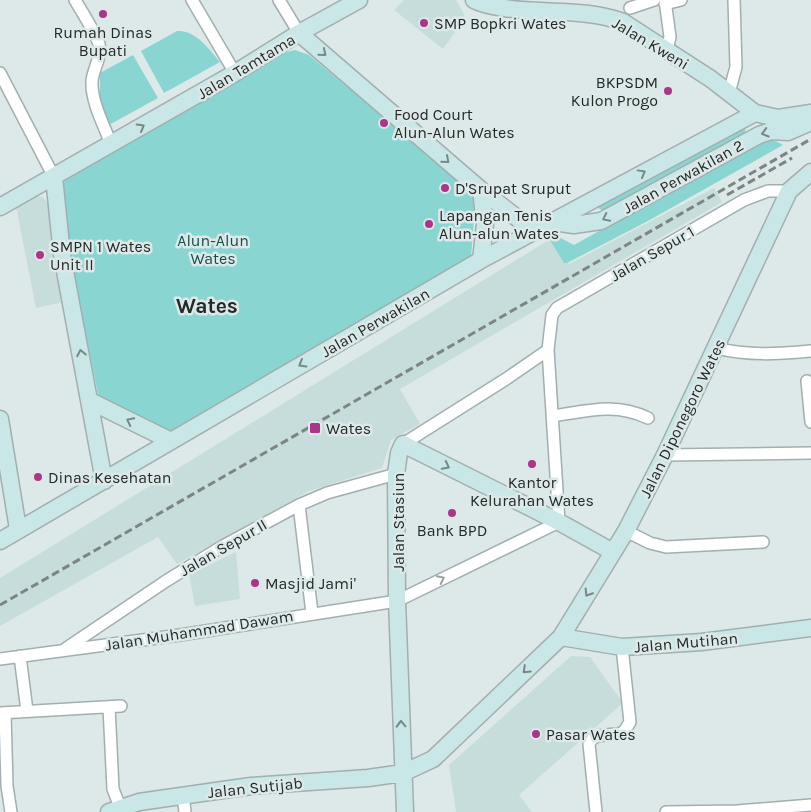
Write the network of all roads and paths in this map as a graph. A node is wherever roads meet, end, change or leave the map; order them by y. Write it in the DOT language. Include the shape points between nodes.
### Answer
graph roads {
  1 [pos="75,0"];
  2 [pos="192,0"];
  3 [pos="279,0"];
  4 [pos="359,0"];
  5 [pos="474,0"];
  6 [pos="654,0"];
  7 [pos="680,0"];
  8 [pos="734,0"];
  9 [pos="665,2"];
  10 [pos="630,8"];
  11 [pos="300,33"];
  12 [pos="667,50"];
  13 [pos="0,73"];
  14 [pos="235,73"];
  15 [pos="729,93"];
  16 [pos="811,113"];
  17 [pos="755,114"];
  18 [pos="811,122"];
  19 [pos="111,144"];
  20 [pos="811,172"];
  21 [pos="54,177"];
  22 [pos="481,190"];
  23 [pos="789,192"];
  24 [pos="0,207"];
  25 [pos="553,222"];
  26 [pos="534,232"];
  27 [pos="481,260"];
  28 [pos="716,348"];
  29 [pos="548,350"];
  30 [pos="811,351"];
  31 [pos="807,381"];
  32 [pos="90,401"];
  33 [pos="553,416"];
  34 [pos="648,418"];
  35 [pos="0,419"];
  36 [pos="811,422"];
  37 [pos="171,441"];
  38 [pos="402,444"];
  39 [pos="811,453"];
  40 [pos="665,455"];
  41 [pos="396,474"];
  42 [pos="104,481"];
  43 [pos="298,505"];
  44 [pos="559,522"];
  45 [pos="18,529"];
  46 [pos="626,531"];
  47 [pos="0,541"];
  48 [pos="763,542"];
  49 [pos="613,552"];
  50 [pos="398,601"];
  51 [pos="312,613"];
  52 [pos="811,628"];
  53 [pos="561,637"];
  54 [pos="622,647"];
  55 [pos="64,650"];
  56 [pos="20,656"];
  57 [pos="0,660"];
  58 [pos="27,711"];
  59 [pos="3,713"];
  60 [pos="403,773"];
  61 [pos="183,795"];
  62 [pos="805,808"];
  63 [pos="114,810"];
  64 [pos="11,812"];
  65 [pos="185,812"];
  66 [pos="405,812"];
  67 [pos="596,812"];
  68 [pos="666,812"];
  69 [pos="675,812"];
  1 -- 19 [label="street" via="99,44 100,54 92,84"];
  2 -- 14 [label="street"];
  3 -- 11 [label="street"];
  4 -- 11 [label="main road"];
  5 -- 12 [label="main road, Jalan Kweni" via="515,9 609,17 623,22"];
  6 -- 10 [label="street"];
  7 -- 9 [label="street"];
  8 -- 15 [label="street" via="736,67"];
  9 -- 12 [label="street" via="670,37"];
  11 -- 14 [label="main road, Jalan Tamtama"];
  11 -- 22 [label="main road, Jalan Tamtama, one-way"];
  12 -- 15 [label="main road, Jalan Kweni"];
  13 -- 21 [label="street"];
  19 -- 14 [label="main road, Jalan Tamtama, one-way"];
  15 -- 17 [label="main road, Jalan Kweni"];
  16 -- 17 [label="main road" via="778,118"];
  25 -- 17 [label="main road, Jalan Perwakilan, one-way"];
  18 -- 25 [label="main road, Jalan Perwakilan 2, one-way" via="788,132 770,131 759,135 601,221 574,225"];
  19 -- 21 [label="main road, Jalan Tamtama"];
  20 -- 23 [label="main road"];
  21 -- 24 [label="main road, Jalan Tamtama"];
  32 -- 21 [label="main road, one-way" via="62,255"];
  22 -- 26 [label="main road, Jalan Tamtama"];
  22 -- 27 [label="main road" via="485,224"];
  23 -- 28 [label="main road, Jalan Diponegoro Wates"];
  23 -- 29 [label="street, Jalan Sepur 1" via="768,191 744,200 557,308 552,315"];
  25 -- 26 [label="main road, Jalan Perwakilan"];
  26 -- 27 [label="main road, Jalan Perwakilan"];
  27 -- 37 [label="main road, Jalan Perwakilan, one-way"];
  28 -- 30 [label="street" via="766,355"];
  28 -- 40 [label="main road, Jalan Diponegoro Wates"];
  29 -- 33 [label="street, Jalan Sepur 1"];
  29 -- 38 [label="street"];
  31 -- 36 [label="street"];
  37 -- 32 [label="main road, one-way"];
  32 -- 42 [label="main road"];
  33 -- 34 [label="street" via="611,408 628,410"];
  33 -- 44 [label="street, Jalan Sepur 1"];
  35 -- 45 [label="main road"];
  37 -- 42 [label="main road, Jalan Perwakilan"];
  38 -- 41 [label="main road, Jalan Stasiun"];
  38 -- 44 [label="main road, one-way"];
  39 -- 40 [label="street"];
  40 -- 46 [label="main road, Jalan Diponegoro Wates"];
  41 -- 43 [label="street, Jalan Sepur II"];
  41 -- 50 [label="main road, Jalan Stasiun"];
  42 -- 45 [label="main road, Jalan Perwakilan"];
  43 -- 51 [label="street"];
  43 -- 55 [label="street, Jalan Sepur II" via="166,580"];
  44 -- 49 [label="main road"];
  50 -- 44 [label="street, Jalan Muhammad Dawam, one-way"];
  45 -- 47 [label="main road, Jalan Perwakilan"];
  46 -- 48 [label="street" via="666,547"];
  46 -- 49 [label="main road, Jalan Diponegoro Wates"];
  49 -- 53 [label="main road, Jalan Diponegoro Wates, one-way"];
  50 -- 51 [label="street, Jalan Muhammad Dawam"];
  60 -- 50 [label="main road, Jalan Stasiun, one-way"];
  51 -- 55 [label="street, Jalan Muhammad Dawam"];
  52 -- 54 [label="main road, Jalan Mutihan" via="702,642"];
  53 -- 54 [label="main road, Jalan Mutihan"];
  53 -- 60 [label="main road, Jalan Sutijab, one-way" via="433,759"];
  54 -- 67 [label="street" via="630,722 626,730 596,736 588,744"];
  55 -- 56 [label="street, Jalan Muhammad Dawam"];
  56 -- 57 [label="street, Jalan Muhammad Dawam"];
  56 -- 58 [label="street"];
  58 -- 59 [label="street"];
  58 -- 63 [label="street" via="115,707"];
  59 -- 64 [label="street"];
  60 -- 61 [label="main road, Jalan Sutijab"];
  60 -- 66 [label="main road, Jalan Stasiun"];
  61 -- 63 [label="main road, Jalan Sutijab" via="139,802"];
  61 -- 65 [label="street"];
  62 -- 69 [label="street"];
  68 -- 69 [label="street"];
}
